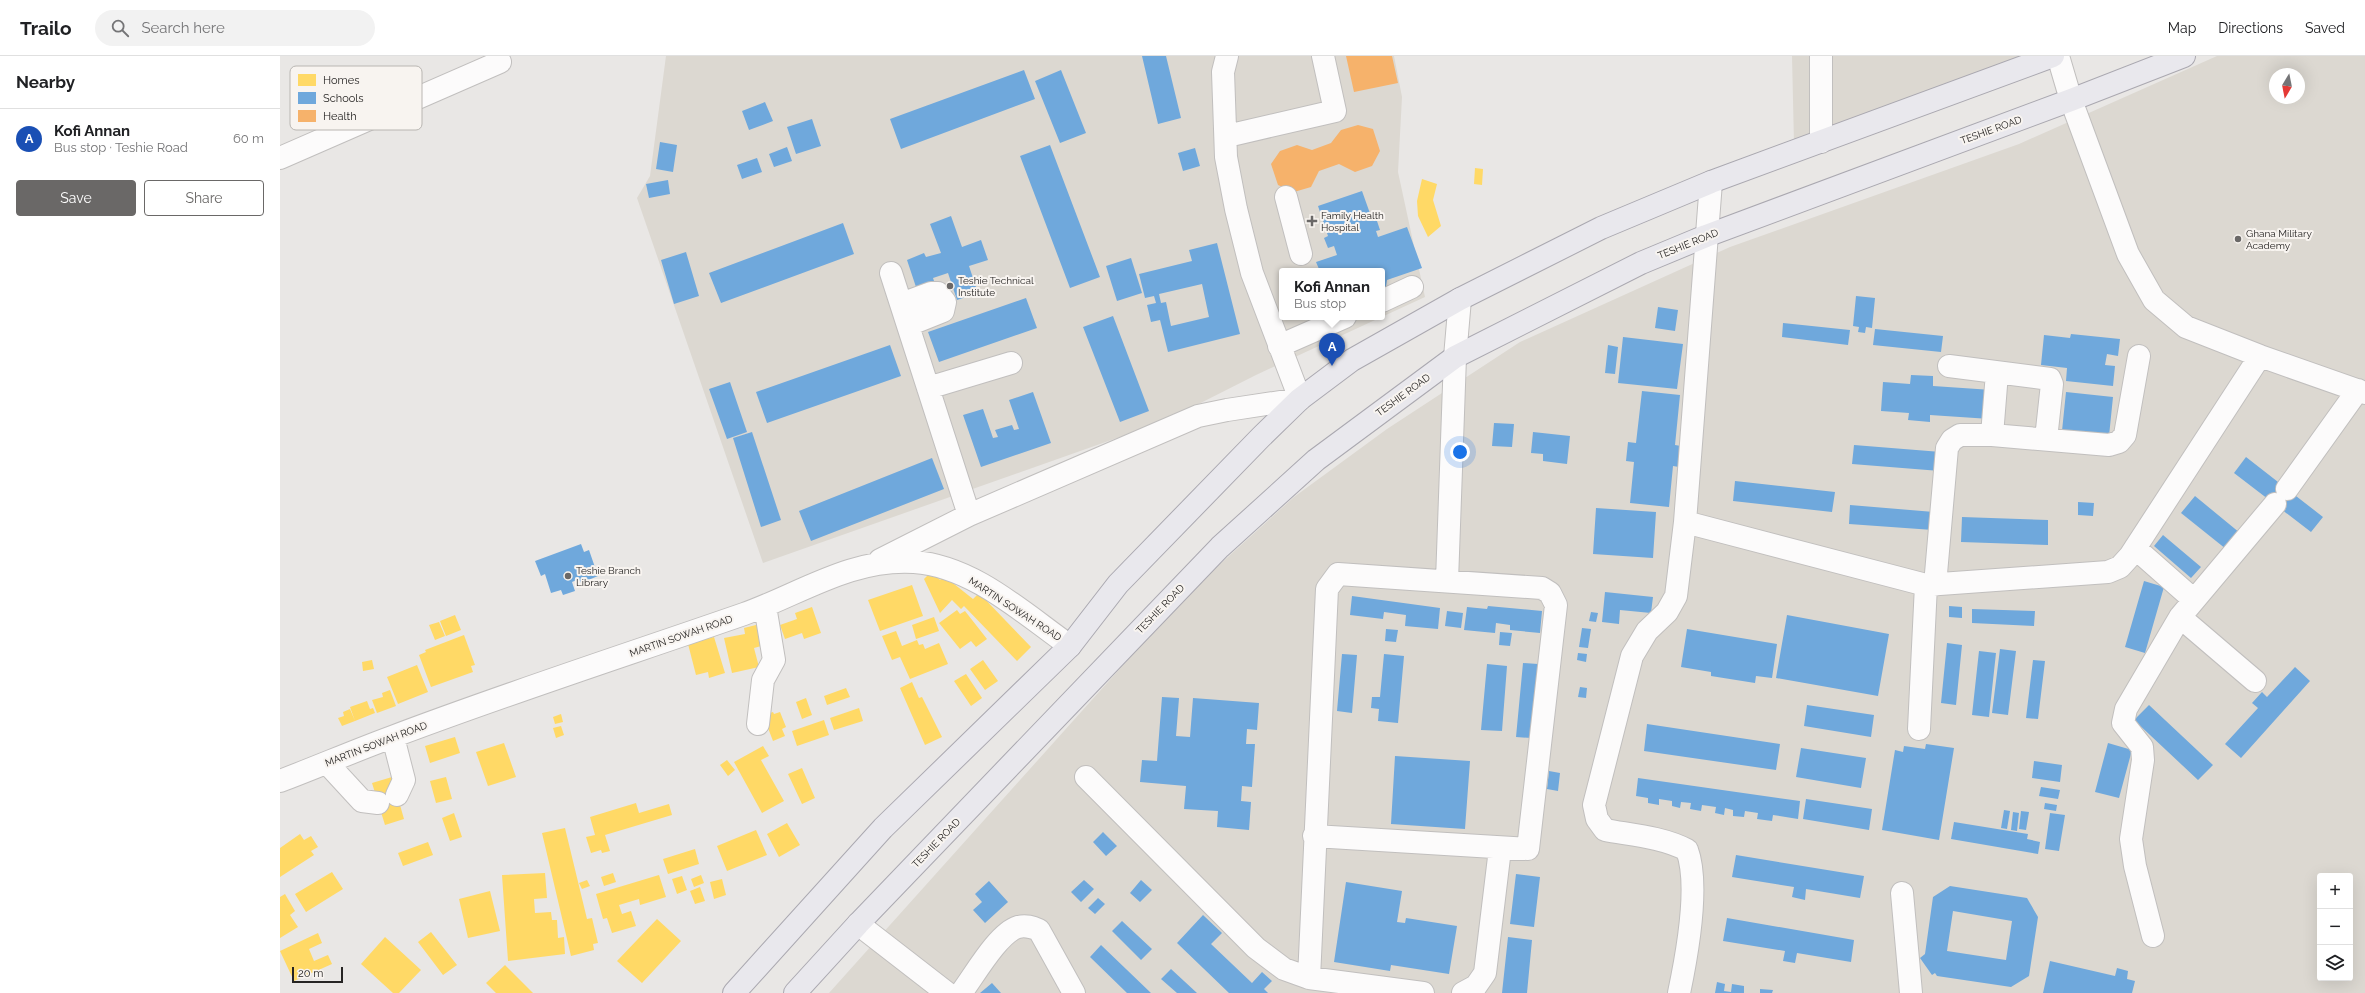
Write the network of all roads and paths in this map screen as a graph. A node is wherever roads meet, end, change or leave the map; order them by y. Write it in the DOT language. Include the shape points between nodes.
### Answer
graph roads {
  1 [pos="1227,56"];
  2 [pos="1323,56"];
  3 [pos="1821,56"];
  4 [pos="2053,56"];
  5 [pos="2058,56"];
  6 [pos="2184,56"];
  7 [pos="500,62"];
  8 [pos="422,96"];
  9 [pos="2071,100"];
  10 [pos="344,130"];
  11 [pos="1226,136"];
  12 [pos="1821,142"];
  13 [pos="280,158"];
  14 [pos="1711,182"];
  15 [pos="1286,197"];
  16 [pos="1706,236"];
  17 [pos="1301,254"];
  18 [pos="891,273"];
  19 [pos="1412,287"];
  20 [pos="1460,299"];
  21 [pos="1385,300"];
  22 [pos="901,304"];
  23 [pos="1338,320"];
  24 [pos="908,325"];
  25 [pos="1279,346"];
  26 [pos="2138,356"];
  27 [pos="2260,356"];
  28 [pos="1455,357"];
  29 [pos="1011,363"];
  30 [pos="1949,366"];
  31 [pos="1997,373"];
  32 [pos="928,388"];
  33 [pos="2361,392"];
  34 [pos="1300,399"];
  35 [pos="1992,435"];
  36 [pos="2046,439"];
  37 [pos="969,515"];
  38 [pos="1685,522"];
  39 [pos="2135,548"];
  40 [pos="873,564"];
  41 [pos="1447,581"];
  42 [pos="1931,585"];
  43 [pos="2194,600"];
  44 [pos="765,606"];
  45 [pos="2180,617"];
  46 [pos="1070,646"];
  47 [pos="2255,681"];
  48 [pos="758,724"];
  49 [pos="1919,729"];
  50 [pos="392,737"];
  51 [pos="326,763"];
  52 [pos="1086,777"];
  53 [pos="280,780"];
  54 [pos="1314,836"];
  55 [pos="1500,849"];
  56 [pos="1902,893"];
  57 [pos="858,924"];
  58 [pos="2153,936"];
  59 [pos="1310,978"];
  60 [pos="734,993"];
  61 [pos="795,993"];
  62 [pos="947,993"];
  63 [pos="961,993"];
  64 [pos="1074,993"];
  65 [pos="1423,993"];
  66 [pos="1463,993"];
  67 [pos="1679,993"];
  68 [pos="1910,993"];
  1 -- 11 [label="street" via="1223,72"];
  2 -- 11 [label="street" via="1335,112"];
  3 -- 12 [label="street"];
  4 -- 12 [label="main road"];
  5 -- 9 [label="street"];
  6 -- 9 [label="main road, TESHIE ROAD"];
  7 -- 8 [label="street"];
  9 -- 16 [label="main road, TESHIE ROAD"];
  9 -- 27 [label="street" via="2128,254 2154,300 2186,327"];
  10 -- 13 [label="street"];
  11 -- 25 [label="street" via="1226,157 1236,210 1252,273"];
  12 -- 14 [label="main road"];
  14 -- 16 [label="street"];
  14 -- 20 [label="main road" via="1601,228"];
  15 -- 17 [label="street"];
  16 -- 28 [label="main road, TESHIE ROAD" via="1641,263"];
  16 -- 38 [label="street"];
  18 -- 22 [label="street"];
  19 -- 21 [label="street"];
  20 -- 28 [label="street"];
  20 -- 34 [label="main road" via="1352,360"];
  22 -- 24 [label="street"];
  22 -- 24 [label="street" via="932,292 938,293 945,302 943,311"];
  23 -- 25 [label="street"];
  24 -- 32 [label="street"];
  25 -- 34 [label="street"];
  26 -- 36 [label="street" via="2125,435 2119,442 2109,445"];
  27 -- 33 [label="street"];
  27 -- 39 [label="street"];
  28 -- 41 [label="street"];
  28 -- 57 [label="main road, TESHIE ROAD" via="1316,460 1220,547"];
  29 -- 32 [label="street"];
  30 -- 31 [label="street"];
  31 -- 35 [label="street"];
  31 -- 36 [label="street" via="2052,381"];
  32 -- 37 [label="street"];
  33 -- 43 [label="street" via="2281,497"];
  34 -- 37 [label="street" via="1198,416"];
  34 -- 46 [label="main road" via="1118,584"];
  35 -- 36 [label="street"];
  35 -- 42 [label="street" via="1960,435 1952,440 1947,448"];
  37 -- 40 [label="street"];
  38 -- 42 [label="street"];
  38 -- 67 [label="street" via="1676,596 1667,612 1647,631 1632,656 1594,805 1597,819 1605,830 1659,840 1687,850 1692,864 1688,947"];
  39 -- 42 [label="street" via="2120,567 2108,572"];
  39 -- 43 [label="street"];
  40 -- 44 [label="street, MARTIN SOWAH ROAD" via="831,576"];
  40 -- 46 [label="street, MARTIN SOWAH ROAD" via="914,562 946,567 977,581"];
  41 -- 54 [label="street" via="1338,574 1331,581 1327,589"];
  41 -- 55 [label="street" via="1542,588 1550,593 1556,605 1529,846 1524,850"];
  42 -- 49 [label="street"];
  43 -- 45 [label="street"];
  44 -- 48 [label="street" via="774,660 763,680"];
  44 -- 50 [label="street, MARTIN SOWAH ROAD"];
  45 -- 47 [label="street"];
  45 -- 58 [label="street" via="2126,709 2124,724 2142,747 2143,760 2131,839 2135,866"];
  46 -- 60 [label="main road" via="883,828"];
  50 -- 51 [label="street, MARTIN SOWAH ROAD"];
  50 -- 51 [label="street" via="404,780 388,799 362,801"];
  51 -- 53 [label="street, MARTIN SOWAH ROAD"];
  52 -- 59 [label="street" via="1256,948 1284,969"];
  54 -- 55 [label="street"];
  54 -- 59 [label="street"];
  55 -- 66 [label="street" via="1485,973 1476,986"];
  56 -- 68 [label="street"];
  57 -- 61 [label="main road, TESHIE ROAD"];
  57 -- 62 [label="street"];
  59 -- 65 [label="street"];
  63 -- 64 [label="street" via="1004,935 1018,927 1029,926 1039,930"];
}
